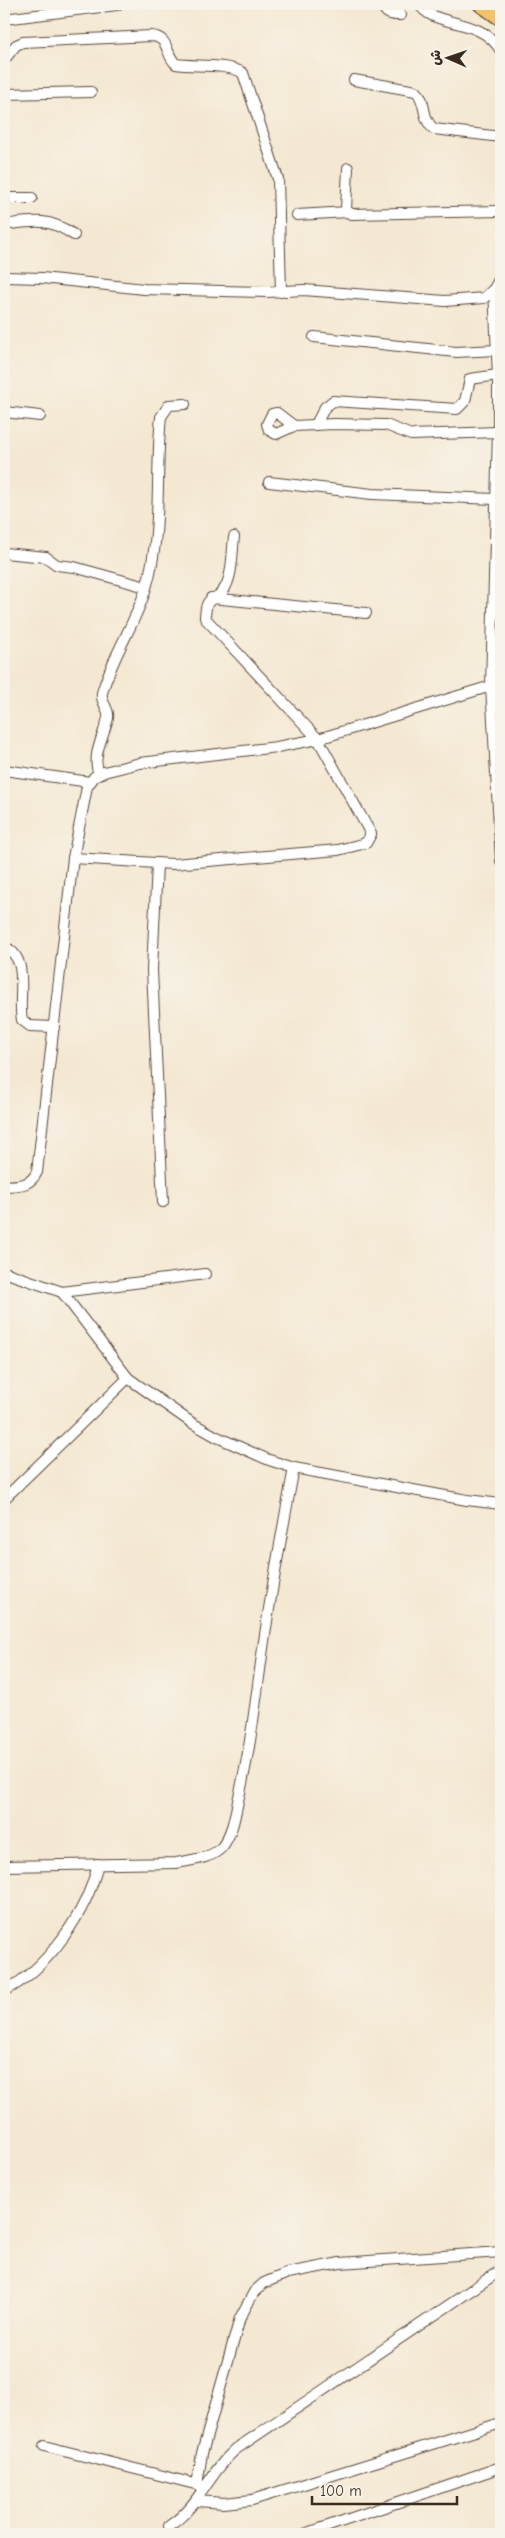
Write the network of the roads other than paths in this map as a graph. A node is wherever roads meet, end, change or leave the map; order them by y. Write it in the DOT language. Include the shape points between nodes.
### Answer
graph roads {
  1 [pos="383,4"];
  2 [pos="419,4"];
  3 [pos="481,4"];
  4 [pos="117,5"];
  5 [pos="401,15"];
  6 [pos="501,18"];
  7 [pos="4,19"];
  8 [pos="501,51"];
  9 [pos="4,60"];
  10 [pos="354,80"];
  11 [pos="91,92"];
  12 [pos="4,94"];
  13 [pos="501,137"];
  14 [pos="348,168"];
  15 [pos="4,198"];
  16 [pos="32,198"];
  17 [pos="501,211"];
  18 [pos="348,212"];
  19 [pos="297,215"];
  20 [pos="4,225"];
  21 [pos="74,235"];
  22 [pos="501,265"];
  23 [pos="4,277"];
  24 [pos="494,289"];
  25 [pos="281,292"];
  26 [pos="314,338"];
  27 [pos="497,350"];
  28 [pos="498,375"];
  29 [pos="185,404"];
  30 [pos="4,412"];
  31 [pos="40,416"];
  32 [pos="316,424"];
  33 [pos="294,426"];
  34 [pos="498,432"];
  35 [pos="269,482"];
  36 [pos="495,499"];
  37 [pos="234,537"];
  38 [pos="4,553"];
  39 [pos="146,587"];
  40 [pos="211,598"];
  41 [pos="366,613"];
  42 [pos="501,678"];
  43 [pos="491,686"];
  44 [pos="318,739"];
  45 [pos="4,770"];
  46 [pos="99,774"];
  47 [pos="90,782"];
  48 [pos="72,858"];
  49 [pos="501,861"];
  50 [pos="157,864"];
  51 [pos="4,947"];
  52 [pos="54,1027"];
  53 [pos="4,1186"];
  54 [pos="163,1202"];
  55 [pos="4,1272"];
  56 [pos="205,1274"];
  57 [pos="62,1292"];
  58 [pos="128,1378"];
  59 [pos="294,1468"];
  60 [pos="4,1499"];
  61 [pos="501,1504"];
  62 [pos="98,1864"];
  63 [pos="4,1866"];
  64 [pos="4,1991"];
  65 [pos="501,2252"];
  66 [pos="501,2270"];
  67 [pos="501,2423"];
  68 [pos="44,2446"];
  69 [pos="501,2467"];
  70 [pos="201,2486"];
  71 [pos="197,2500"];
  72 [pos="169,2526"];
  73 [pos="306,2534"];
  1 -- 5 [label="street" via="390,14"];
  2 -- 8 [label="street" via="431,15 483,32"];
  3 -- 6 [label="main road"];
  4 -- 7 [label="street"];
  9 -- 25 [label="street" via="16,44 22,42 151,36 166,43 176,64 211,66 243,73 278,179"];
  10 -- 13 [label="street" via="416,91 421,96 427,122 434,129"];
  11 -- 12 [label="street"];
  14 -- 18 [label="street"];
  15 -- 16 [label="street"];
  17 -- 18 [label="street"];
  18 -- 19 [label="street"];
  20 -- 21 [label="street" via="33,220 58,224"];
  22 -- 24 [label="street"];
  23 -- 25 [label="street" via="144,289"];
  24 -- 25 [label="street" via="484,298 445,301 304,290"];
  24 -- 27 [label="street"];
  26 -- 27 [label="street" via="456,352"];
  27 -- 28 [label="street"];
  28 -- 32 [label="street" via="470,380 465,401 457,409 333,401 325,407"];
  28 -- 34 [label="street"];
  29 -- 39 [label="street" via="169,405 161,417 157,508"];
  30 -- 31 [label="street"];
  32 -- 33 [label="street"];
  32 -- 34 [label="street" via="386,425 411,434"];
  34 -- 36 [label="street"];
  35 -- 36 [label="street" via="372,494"];
  36 -- 43 [label="street"];
  37 -- 40 [label="street" via="228,580 223,591"];
  38 -- 39 [label="street" via="46,557 57,565"];
  39 -- 46 [label="street" via="114,657 102,695 108,714 96,763"];
  40 -- 41 [label="street"];
  40 -- 44 [label="street" via="205,618"];
  42 -- 43 [label="street"];
  43 -- 44 [label="street"];
  43 -- 49 [label="street"];
  44 -- 46 [label="street" via="140,763"];
  44 -- 50 [label="street" via="371,834 369,841 338,850"];
  45 -- 47 [label="street"];
  46 -- 47 [label="street"];
  47 -- 48 [label="street"];
  48 -- 50 [label="street"];
  48 -- 52 [label="street"];
  50 -- 54 [label="street" via="152,979"];
  51 -- 52 [label="street" via="13,952 19,962 22,1020 30,1026"];
  52 -- 53 [label="street" via="36,1172 32,1180 24,1184"];
  55 -- 57 [label="street"];
  56 -- 57 [label="street"];
  57 -- 58 [label="street"];
  58 -- 59 [label="street" via="217,1437"];
  58 -- 60 [label="street"];
  59 -- 61 [label="street"];
  59 -- 62 [label="street" via="245,1768 227,1838 215,1853 197,1860"];
  62 -- 63 [label="street"];
  62 -- 64 [label="street" via="88,1894 64,1934 38,1968 22,1982"];
  65 -- 70 [label="street" via="340,2263 288,2273 264,2283 254,2292 240,2318 202,2453"];
  66 -- 70 [label="street" via="236,2449"];
  67 -- 71 [label="street" via="252,2500"];
  68 -- 70 [label="street"];
  69 -- 73 [label="street"];
  70 -- 71 [label="street"];
  71 -- 72 [label="street"];
}
